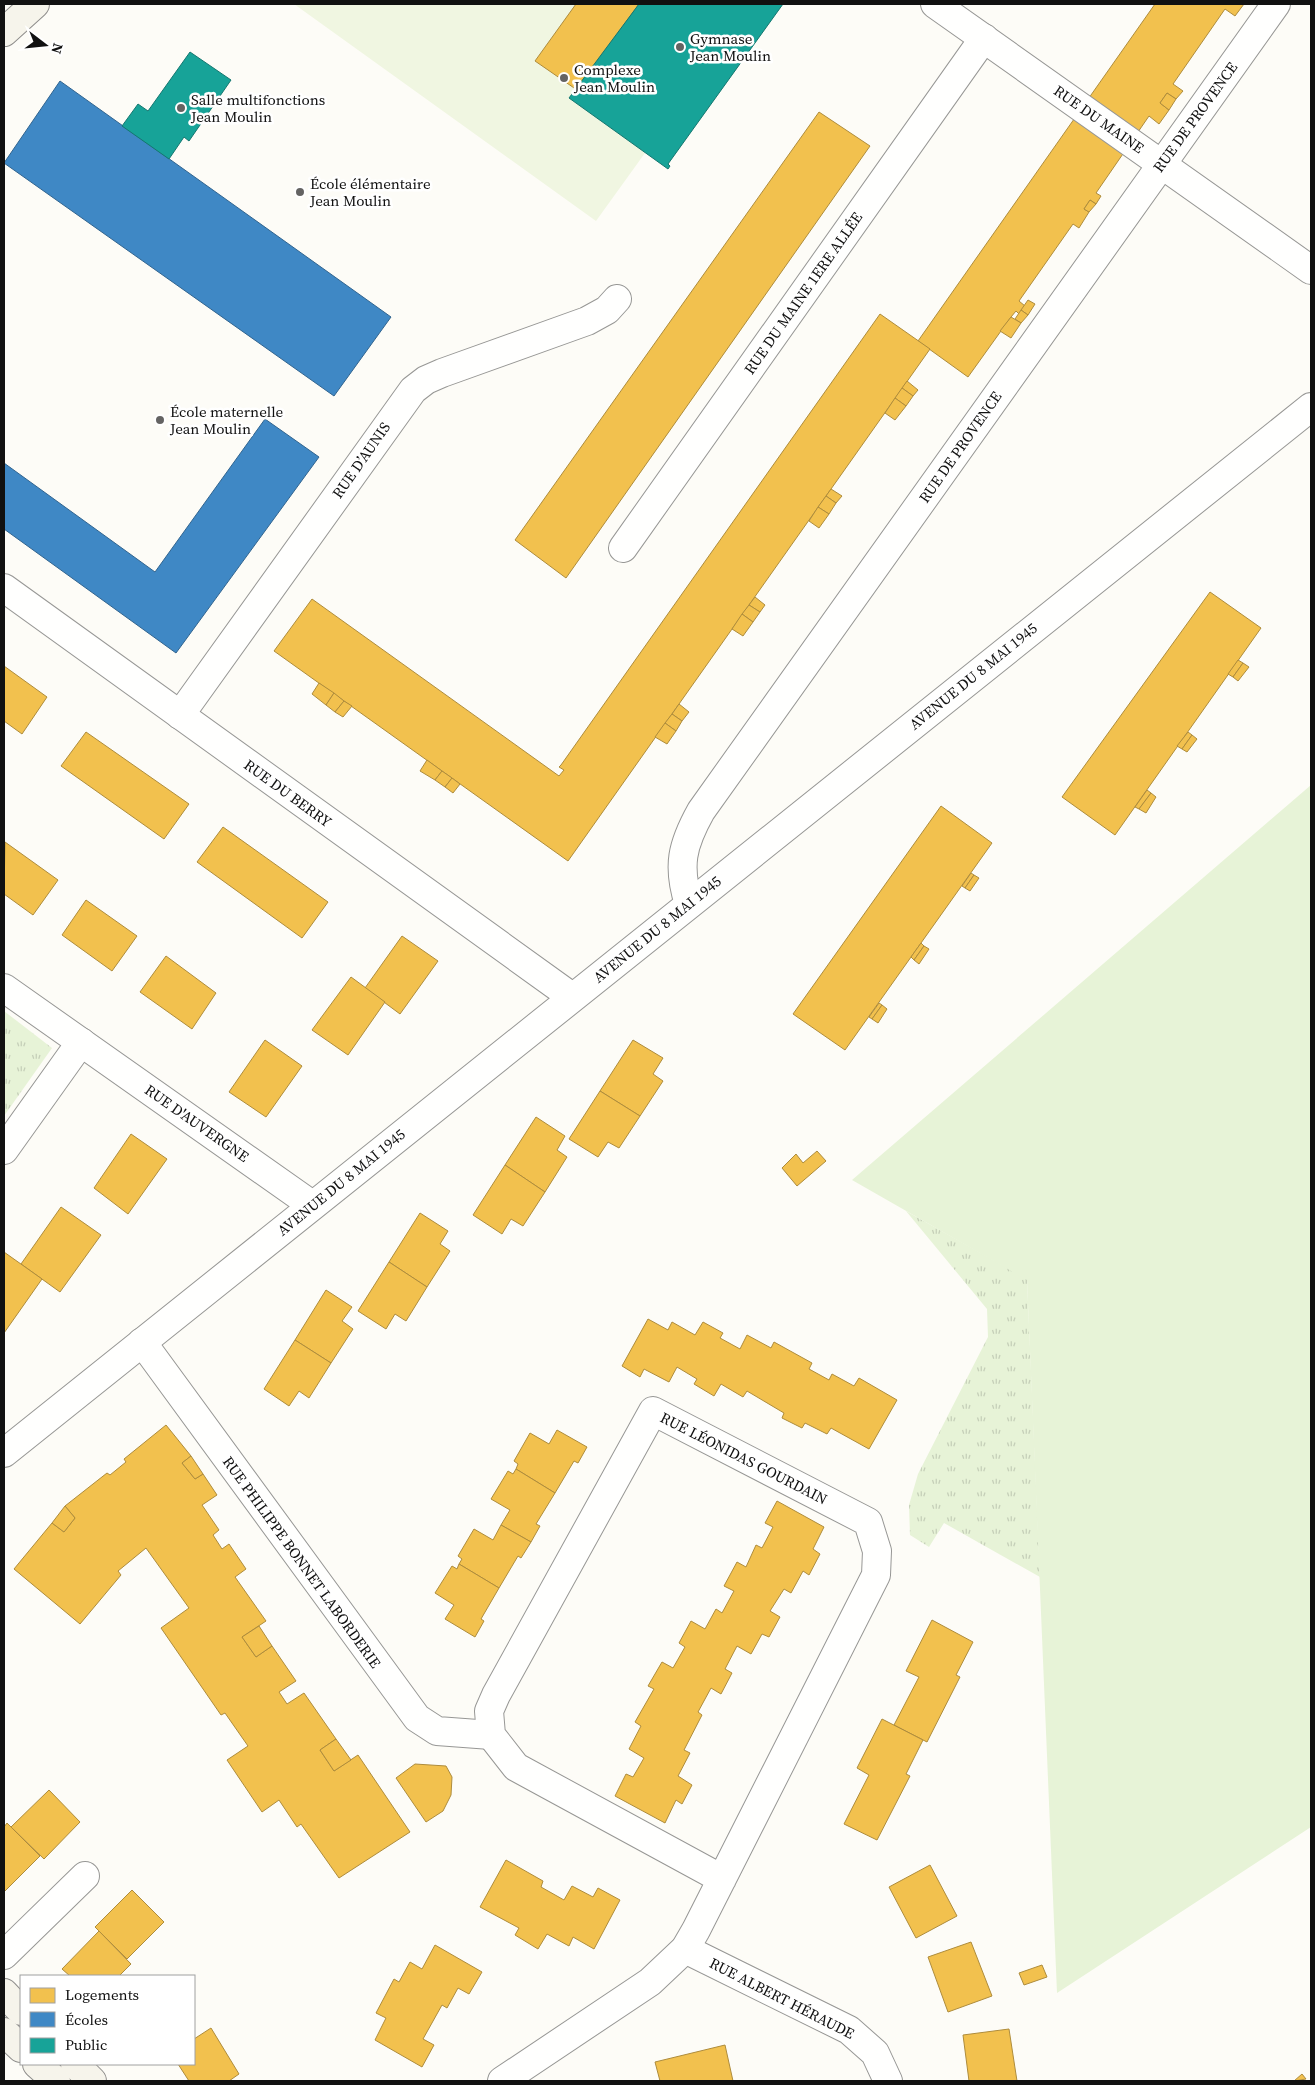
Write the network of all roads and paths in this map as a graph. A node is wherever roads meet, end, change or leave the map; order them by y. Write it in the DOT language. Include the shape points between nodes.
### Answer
graph roads {
  1 [pos="35,4"];
  2 [pos="935,4"];
  3 [pos="1276,4"];
  4 [pos="4,32"];
  5 [pos="984,38"];
  6 [pos="1162,164"];
  7 [pos="1311,270"];
  8 [pos="617,299"];
  9 [pos="1311,407"];
  10 [pos="623,548"];
  11 [pos="4,588"];
  12 [pos="180,715"];
  13 [pos="689,904"];
  14 [pos="4,988"];
  15 [pos="572,997"];
  16 [pos="81,1042"];
  17 [pos="4,1150"];
  18 [pos="312,1206"];
  19 [pos="142,1342"];
  20 [pos="4,1453"];
  21 [pos="491,1735"];
  22 [pos="85,1876"];
  23 [pos="722,1878"];
  24 [pos="685,1949"];
  25 [pos="4,1955"];
  26 [pos="4,1993"];
  27 [pos="20,2010"];
  28 [pos="4,2032"];
  29 [pos="20,2047"];
  30 [pos="38,2065"];
  31 [pos="76,2065"];
  32 [pos="56,2081"];
  33 [pos="92,2081"];
  34 [pos="502,2081"];
  35 [pos="888,2081"];
  1 -- 4 [label="street"];
  2 -- 5 [label="street, RUE DU MAINE"];
  3 -- 6 [label="street, RUE DE PROVENCE"];
  5 -- 6 [label="street, RUE DU MAINE"];
  5 -- 10 [label="street, RUE DU MAINE 1ERE ALLÉE"];
  6 -- 7 [label="street, RUE DU MAINE"];
  6 -- 13 [label="street, RUE DE PROVENCE" via="701,811 684,848 681,866"];
  8 -- 12 [label="street, RUE D’AUNIS" via="607,310 587,321 442,373 413,390"];
  9 -- 13 [label="street, AVENUE DU 8 MAI 1945"];
  11 -- 12 [label="street, RUE DU BERRY"];
  12 -- 15 [label="street, RUE DU BERRY"];
  13 -- 15 [label="street, AVENUE DU 8 MAI 1945"];
  14 -- 16 [label="street, RUE D'AUVERGNE"];
  15 -- 18 [label="street, AVENUE DU 8 MAI 1945"];
  16 -- 17 [label="street"];
  16 -- 18 [label="street, RUE D'AUVERGNE"];
  18 -- 19 [label="street, AVENUE DU 8 MAI 1945"];
  19 -- 20 [label="street, AVENUE DU 8 MAI 1945"];
  19 -- 21 [label="street, RUE PHILIPPE BONNET LABORDERIE" via="417,1718 437,1731"];
  21 -- 23 [label="street" via="516,1767"];
  21 -- 23 [label="street, RUE LÉONIDAS GOURDAIN" via="489,1711 496,1695 653,1411 868,1522 877,1551 876,1575"];
  22 -- 25 [label="street"];
  23 -- 24 [label="street, RUE LÉONIDAS GOURDAIN"];
  24 -- 34 [label="street, RUE LÉONIDAS GOURDAIN" via="650,1982"];
  24 -- 35 [label="street, RUE ALBERT HÉRAUDE" via="849,2030 875,2053"];
  26 -- 27 [label="street"];
  28 -- 29 [label="street"];
  30 -- 32 [label="street"];
  31 -- 33 [label="street"];
}
